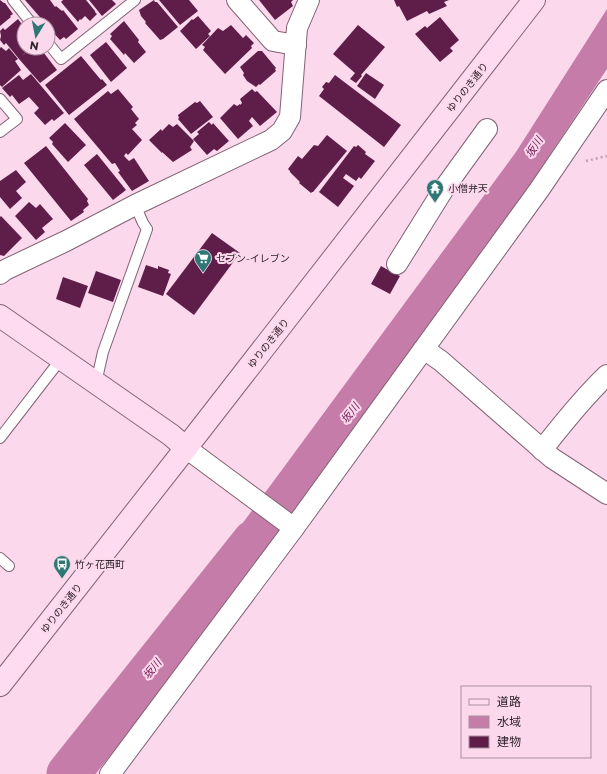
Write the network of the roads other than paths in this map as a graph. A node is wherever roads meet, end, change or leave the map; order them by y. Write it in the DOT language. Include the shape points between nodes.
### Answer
graph roads {
  1 [pos="13,0"];
  2 [pos="135,0"];
  3 [pos="237,0"];
  4 [pos="309,0"];
  5 [pos="534,0"];
  6 [pos="26,16"];
  7 [pos="296,45"];
  8 [pos="56,53"];
  9 [pos="607,90"];
  10 [pos="0,99"];
  11 [pos="487,129"];
  12 [pos="0,132"];
  13 [pos="135,205"];
  14 [pos="397,264"];
  15 [pos="0,274"];
  16 [pos="0,316"];
  17 [pos="424,349"];
  18 [pos="61,359"];
  19 [pos="607,375"];
  20 [pos="96,383"];
  21 [pos="0,438"];
  22 [pos="186,448"];
  23 [pos="542,450"];
  24 [pos="607,494"];
  25 [pos="291,526"];
  26 [pos="0,558"];
  27 [pos="9,566"];
  28 [pos="0,685"];
  29 [pos="110,774"];
  1 -- 6 [label="lane"];
  2 -- 8 [label="lane" via="61,59"];
  3 -- 7 [label="street" via="273,41"];
  4 -- 7 [label="street" via="297,28"];
  5 -- 22 [label="street, ゆりのき通り"];
  7 -- 13 [label="street" via="290,117 282,131 271,140"];
  9 -- 17 [label="street" via="539,190"];
  10 -- 12 [label="lane" via="17,119"];
  11 -- 14 [label="street" via="445,187"];
  13 -- 15 [label="street"];
  13 -- 20 [label="lane" via="147,229 103,352"];
  16 -- 18 [label="street"];
  17 -- 23 [label="street"];
  17 -- 25 [label="street"];
  18 -- 20 [label="street"];
  18 -- 21 [label="lane"];
  19 -- 23 [label="street" via="568,416"];
  20 -- 22 [label="street"];
  22 -- 25 [label="street"];
  22 -- 28 [label="street, ゆりのき通り"];
  23 -- 24 [label="street"];
  25 -- 29 [label="street"];
  26 -- 27 [label="lane"];
}
